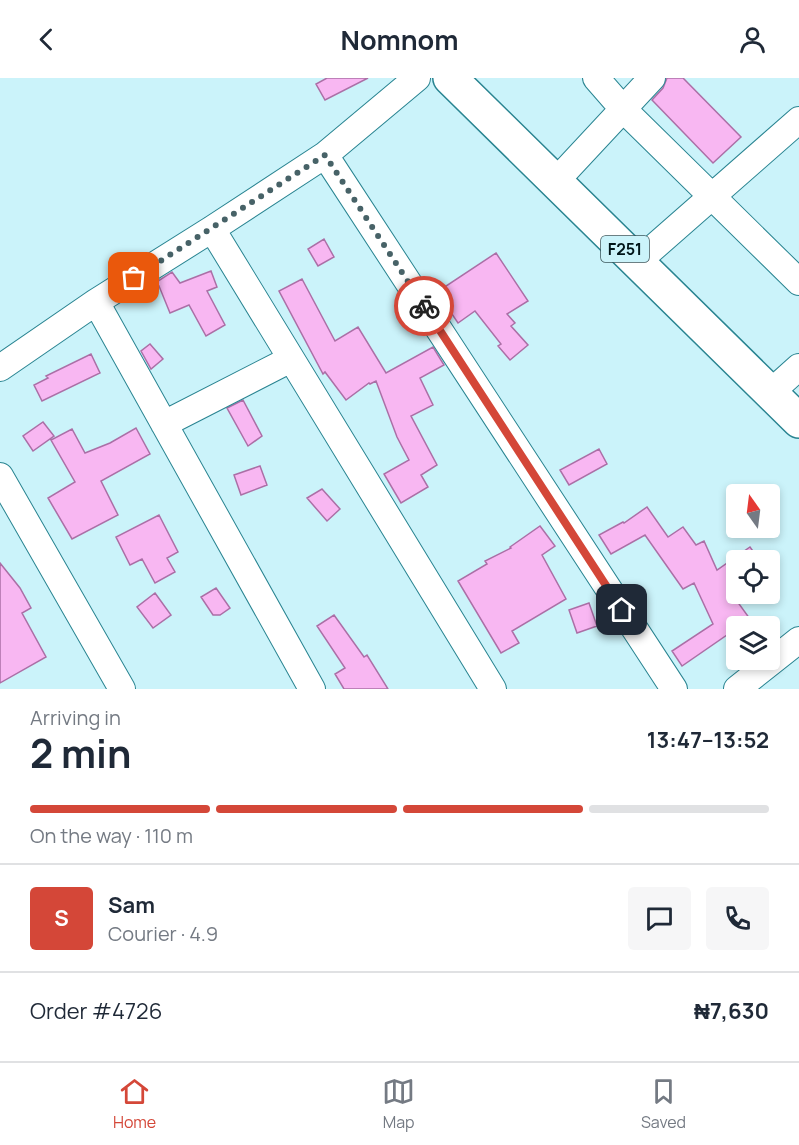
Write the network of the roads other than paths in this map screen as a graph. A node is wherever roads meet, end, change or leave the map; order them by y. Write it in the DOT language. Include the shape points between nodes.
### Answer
graph roads {
  1 [pos="417,78"];
  2 [pos="450,78"];
  3 [pos="596,78"];
  4 [pos="652,78"];
  5 [pos="623,109"];
  6 [pos="799,120"];
  7 [pos="325,155"];
  8 [pos="556,181"];
  9 [pos="713,197"];
  10 [pos="212,229"];
  11 [pos="637,262"];
  12 [pos="799,282"];
  13 [pos="96,302"];
  14 [pos="291,359"];
  15 [pos="799,367"];
  16 [pos="0,368"];
  17 [pos="770,393"];
  18 [pos="799,422"];
  19 [pos="164,424"];
  20 [pos="0,476"];
  21 [pos="799,640"];
  22 [pos="122,689"];
  23 [pos="312,689"];
  24 [pos="493,689"];
  25 [pos="674,689"];
  26 [pos="737,689"];
  1 -- 7 [label="street"];
  2 -- 8 [label="main road, F251"];
  3 -- 5 [label="street"];
  4 -- 5 [label="street"];
  5 -- 8 [label="street"];
  5 -- 9 [label="street"];
  6 -- 9 [label="street"];
  7 -- 10 [label="street"];
  7 -- 25 [label="street"];
  8 -- 11 [label="main road, F251"];
  9 -- 11 [label="street"];
  9 -- 12 [label="street"];
  10 -- 13 [label="street"];
  10 -- 14 [label="street"];
  11 -- 17 [label="main road, F251"];
  13 -- 16 [label="street"];
  13 -- 19 [label="street"];
  14 -- 19 [label="street"];
  14 -- 24 [label="street"];
  15 -- 17 [label="street"];
  17 -- 18 [label="main road, F251"];
  19 -- 23 [label="street"];
  20 -- 22 [label="street"];
  21 -- 26 [label="street"];
}
